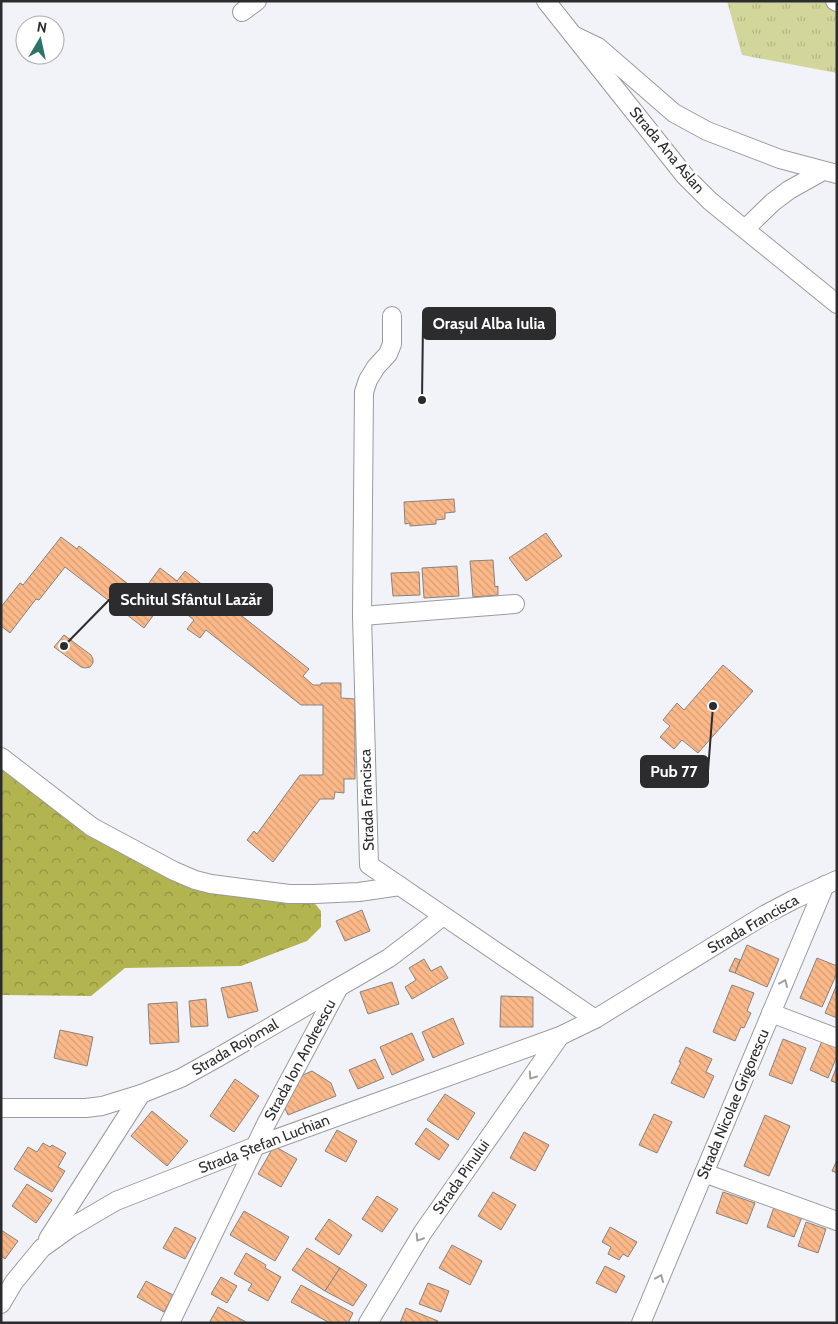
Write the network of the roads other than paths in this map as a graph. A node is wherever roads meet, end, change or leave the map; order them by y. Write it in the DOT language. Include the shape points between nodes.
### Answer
graph roads {
  1 [pos="257,1"];
  2 [pos="546,1"];
  3 [pos="242,12"];
  4 [pos="573,35"];
  5 [pos="830,172"];
  6 [pos="745,229"];
  7 [pos="837,304"];
  8 [pos="392,316"];
  9 [pos="515,604"];
  10 [pos="362,616"];
  11 [pos="1,758"];
  12 [pos="400,886"];
  13 [pos="830,890"];
  14 [pos="443,916"];
  15 [pos="339,987"];
  16 [pos="771,1013"];
  17 [pos="595,1019"];
  18 [pos="560,1036"];
  19 [pos="837,1038"];
  20 [pos="141,1094"];
  21 [pos="2,1108"];
  22 [pos="256,1146"];
  23 [pos="704,1173"];
  24 [pos="837,1222"];
  25 [pos="42,1248"];
  26 [pos="1,1304"];
  27 [pos="170,1323"];
  28 [pos="368,1323"];
  29 [pos="641,1323"];
  1 -- 3 [label="street"];
  2 -- 4 [label="street, Strada Ana Aslan"];
  4 -- 5 [label="street, Strada Ana Aslan" via="598,47 674,113 707,131 780,159"];
  4 -- 6 [label="street, Strada Ana Aslan" via="685,176"];
  5 -- 6 [label="street, Strada Ana Aslan" via="789,190"];
  6 -- 7 [label="street"];
  8 -- 10 [label="street" via="392,344 368,380 364,392"];
  9 -- 10 [label="street"];
  10 -- 12 [label="street, Strada Francisca" via="369,865"];
  11 -- 12 [label="street" via="92,827 195,880 289,894 359,892"];
  12 -- 14 [label="street, Strada Francisca"];
  16 -- 13 [label="street, Strada Nicolae Grigorescu, one-way"];
  13 -- 17 [label="street, Strada Francisca" via="793,900 766,914"];
  14 -- 15 [label="street, Strada Rojomal" via="389,958"];
  14 -- 17 [label="street, Strada Francisca"];
  15 -- 20 [label="street, Strada Rojomal" via="188,1074"];
  15 -- 22 [label="street, Strada Ion Andreescu"];
  16 -- 19 [label="street"];
  16 -- 23 [label="street, Strada Nicolae Grigorescu"];
  17 -- 18 [label="street, Strada Francisca"];
  18 -- 22 [label="street, Strada Ștefan Luchian"];
  18 -- 28 [label="street, Strada Pinului, one-way" via="423,1232"];
  20 -- 21 [label="street, Strada Rojomal" via="86,1108"];
  20 -- 25 [label="street"];
  22 -- 25 [label="street, Strada Ștefan Luchian" via="116,1202"];
  22 -- 27 [label="street, Strada Ion Andreescu"];
  23 -- 24 [label="street"];
  29 -- 23 [label="street, Strada Nicolae Grigorescu, one-way"];
  25 -- 26 [label="street, Strada Ștefan Luchian" via="14,1282"];
}
